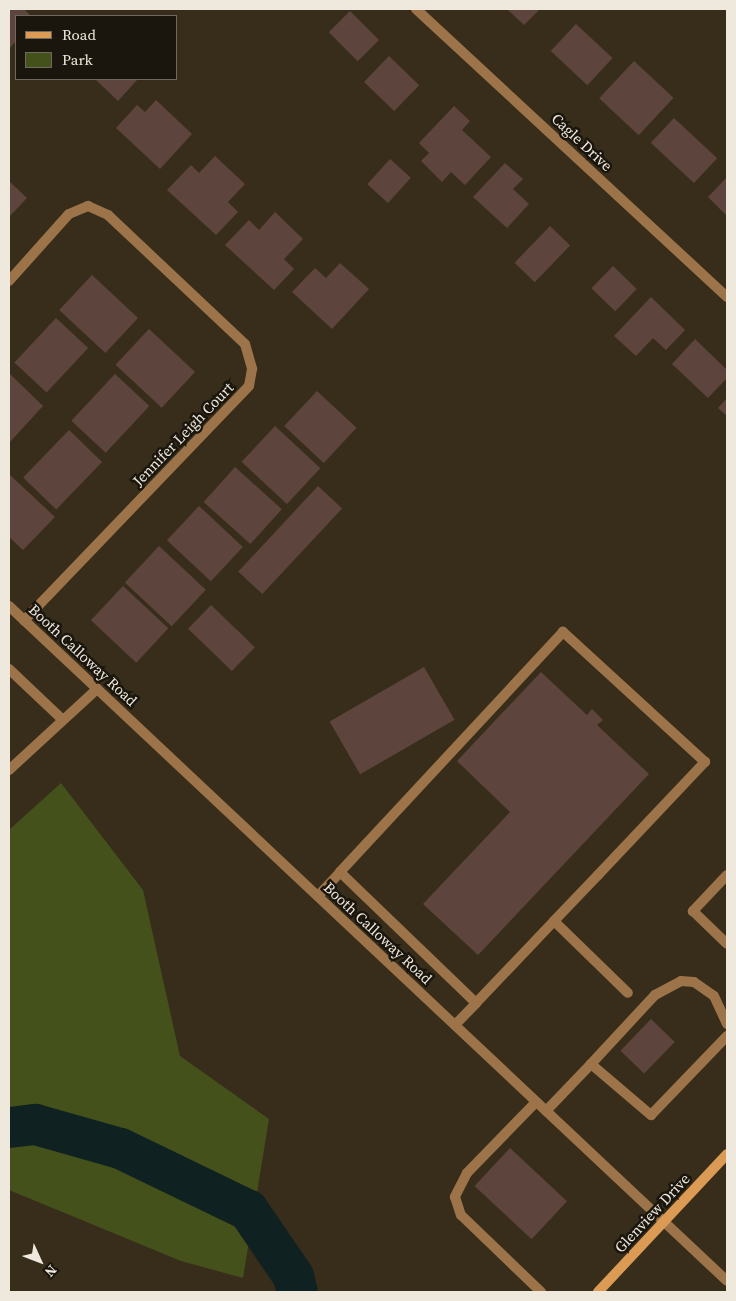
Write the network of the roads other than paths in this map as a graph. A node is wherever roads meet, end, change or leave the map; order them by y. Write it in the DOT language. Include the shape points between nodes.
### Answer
graph roads {
  1 [pos="416,9"];
  2 [pos="9,281"];
  3 [pos="727,297"];
  4 [pos="9,606"];
  5 [pos="24,621"];
  6 [pos="9,669"];
  7 [pos="97,688"];
  8 [pos="63,720"];
  9 [pos="9,770"];
  10 [pos="340,872"];
  11 [pos="727,875"];
  12 [pos="318,896"];
  13 [pos="554,921"];
  14 [pos="727,944"];
  15 [pos="628,992"];
  16 [pos="476,1003"];
  17 [pos="727,1024"];
  18 [pos="455,1025"];
  19 [pos="727,1036"];
  20 [pos="590,1064"];
  21 [pos="536,1102"];
  22 [pos="546,1111"];
  23 [pos="727,1154"];
  24 [pos="664,1222"];
  25 [pos="727,1281"];
  26 [pos="541,1292"];
  27 [pos="598,1292"];
  1 -- 3 [label="street, Cagle Drive"];
  2 -- 5 [label="street, Jennifer Leigh Court" via="69,214 88,206 108,215 245,344 252,369 249,386"];
  4 -- 5 [label="street, Booth Calloway Road"];
  5 -- 7 [label="street, Booth Calloway Road"];
  6 -- 8 [label="street"];
  7 -- 8 [label="street"];
  7 -- 12 [label="street, Booth Calloway Road"];
  8 -- 9 [label="street"];
  10 -- 12 [label="street"];
  10 -- 13 [label="street" via="563,632 705,762"];
  10 -- 16 [label="street"];
  11 -- 14 [label="street" via="693,911"];
  12 -- 18 [label="street, Booth Calloway Road"];
  13 -- 15 [label="street"];
  13 -- 16 [label="street"];
  16 -- 18 [label="street"];
  17 -- 20 [label="street" via="714,996 694,982 681,980 655,995"];
  18 -- 21 [label="street, Booth Calloway Road"];
  19 -- 20 [label="street" via="651,1115"];
  20 -- 22 [label="street"];
  21 -- 22 [label="street, Booth Calloway Road"];
  21 -- 26 [label="street" via="467,1173 455,1197 461,1215"];
  22 -- 24 [label="street, Booth Calloway Road"];
  23 -- 24 [label="main road, Glenview Drive"];
  24 -- 25 [label="street, Booth Calloway Road"];
  24 -- 27 [label="main road, Glenview Drive"];
}
